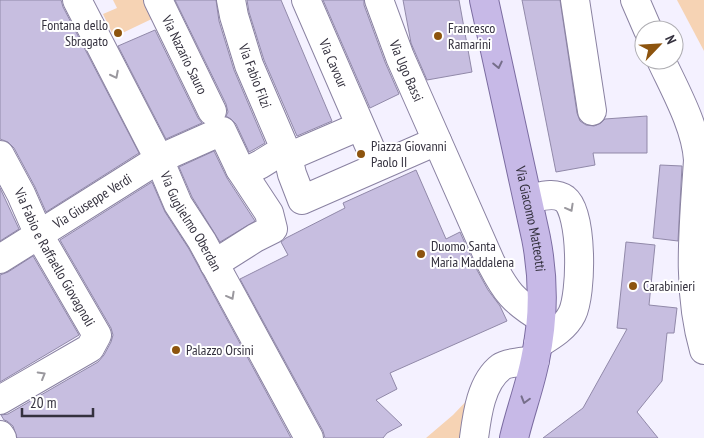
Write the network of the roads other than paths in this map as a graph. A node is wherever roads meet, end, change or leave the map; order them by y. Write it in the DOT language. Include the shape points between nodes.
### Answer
graph roads {
  1 [pos="78,0"];
  2 [pos="158,0"];
  3 [pos="231,0"];
  4 [pos="306,0"];
  5 [pos="379,0"];
  6 [pos="484,0"];
  7 [pos="575,0"];
  8 [pos="635,0"];
  9 [pos="644,20"];
  10 [pos="666,70"];
  11 [pos="592,111"];
  12 [pos="219,124"];
  13 [pos="360,126"];
  14 [pos="438,141"];
  15 [pos="0,155"];
  16 [pos="158,160"];
  17 [pos="378,166"];
  18 [pos="240,169"];
  19 [pos="528,198"];
  20 [pos="39,235"];
  21 [pos="0,259"];
  22 [pos="214,264"];
  23 [pos="541,318"];
  24 [pos="704,350"];
  25 [pos="537,352"];
  26 [pos="0,400"];
  27 [pos="309,438"];
  28 [pos="474,438"];
  29 [pos="514,438"];
  1 -- 16 [label="street, Via Guglielmo Oberdan, one-way"];
  2 -- 12 [label="street, Via Nazario Sauro"];
  3 -- 18 [label="street, Via Fabio Filzi" via="249,65 285,149 249,170"];
  4 -- 13 [label="street, Via Cavour"];
  5 -- 14 [label="street, Via Ugo Bassi" via="400,57"];
  6 -- 19 [label="main road, Via Giacomo Matteotti, one-way"];
  7 -- 11 [label="street"];
  8 -- 9 [label="street"];
  10 -- 24 [label="street" via="697,150 693,295"];
  12 -- 16 [label="street, Via Giuseppe Verdi"];
  12 -- 18 [label="street, Via Nazario Sauro"];
  13 -- 17 [label="street"];
  13 -- 17 [label="street" via="288,157 302,200"];
  14 -- 17 [label="street"];
  14 -- 23 [label="street, Via Ugo Bassi" via="501,282 518,302"];
  15 -- 20 [label="street, Via Fabio e Raffaello Giovagnoli"];
  16 -- 20 [label="street, Via Giuseppe Verdi"];
  16 -- 22 [label="street, Via Guglielmo Oberdan" via="178,204"];
  18 -- 22 [label="street, Via Nazario Sauro" via="269,213 273,229"];
  19 -- 23 [label="main road, Via Giacomo Matteotti" via="541,266"];
  19 -- 25 [label="street, one-way" via="558,195 570,204 579,253 578,289 572,314"];
  20 -- 21 [label="street, Via Giuseppe Verdi"];
  26 -- 20 [label="street, Via Fabio e Raffaello Giovagnoli, one-way" via="90,348 97,335"];
  22 -- 27 [label="street, Via Guglielmo Oberdan, one-way"];
  23 -- 25 [label="main road, Via Giacomo Matteotti"];
  25 -- 28 [label="street" via="502,366 489,380 478,407"];
  25 -- 29 [label="main road, Via Giacomo Matteotti, one-way"];
}
